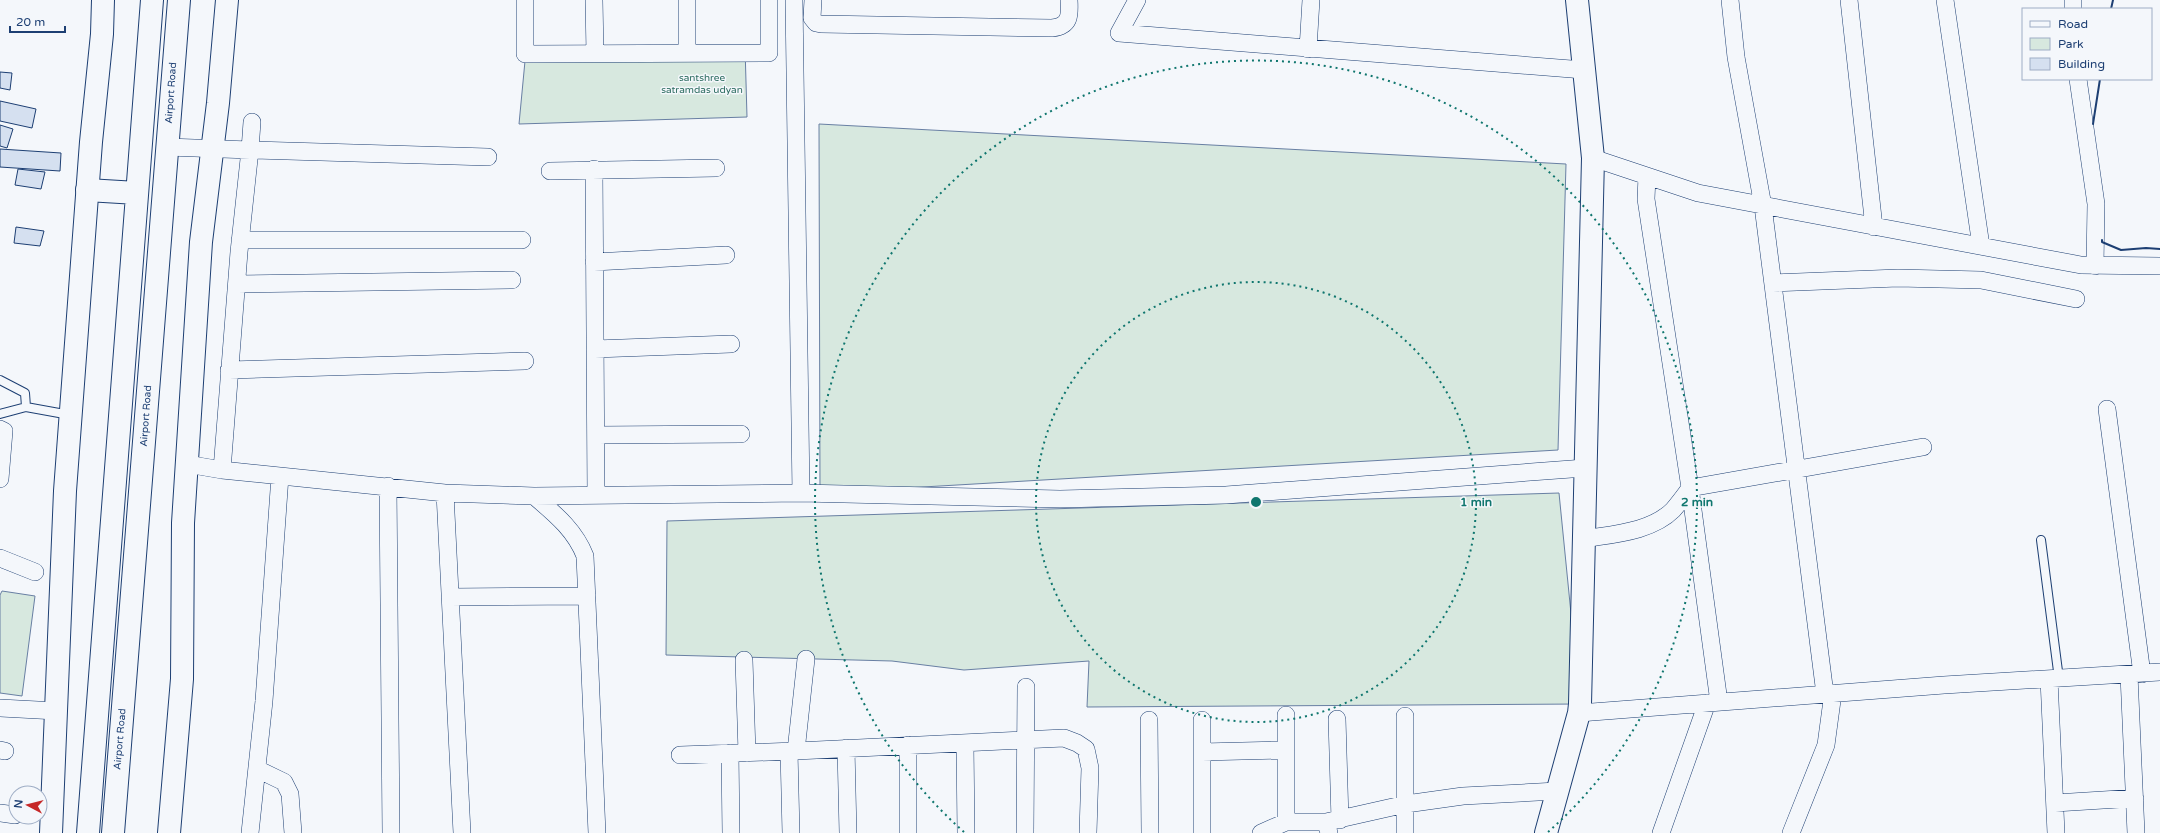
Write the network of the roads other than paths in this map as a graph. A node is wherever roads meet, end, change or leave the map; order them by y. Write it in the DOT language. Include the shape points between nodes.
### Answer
graph roads {
  1 [pos="103,0"];
  2 [pos="152,0"];
  3 [pos="179,0"];
  4 [pos="227,0"];
  5 [pos="525,0"];
  6 [pos="594,0"];
  7 [pos="687,0"];
  8 [pos="769,0"];
  9 [pos="794,0"];
  10 [pos="813,0"];
  11 [pos="1069,0"];
  12 [pos="1137,0"];
  13 [pos="1312,0"];
  14 [pos="1577,0"];
  15 [pos="1730,0"];
  16 [pos="1849,0"];
  17 [pos="1944,0"];
  18 [pos="1308,49"];
  19 [pos="687,53"];
  20 [pos="595,54"];
  21 [pos="1584,70"];
  22 [pos="2078,80"];
  23 [pos="252,122"];
  24 [pos="167,147"];
  25 [pos="212,149"];
  26 [pos="250,150"];
  27 [pos="488,157"];
  28 [pos="1593,158"];
  29 [pos="716,168"];
  30 [pos="594,169"];
  31 [pos="550,171"];
  32 [pos="1647,176"];
  33 [pos="87,190"];
  34 [pos="137,193"];
  35 [pos="1763,206"];
  36 [pos="1874,226"];
  37 [pos="240,240"];
  38 [pos="522,240"];
  39 [pos="1981,246"];
  40 [pos="726,255"];
  41 [pos="594,262"];
  42 [pos="2095,266"];
  43 [pos="2160,266"];
  44 [pos="512,280"];
  45 [pos="237,284"];
  46 [pos="1773,284"];
  47 [pos="2076,299"];
  48 [pos="731,344"];
  49 [pos="595,350"];
  50 [pos="525,361"];
  51 [pos="229,370"];
  52 [pos="0,380"];
  53 [pos="26,408"];
  54 [pos="2107,409"];
  55 [pos="0,414"];
  56 [pos="70,415"];
  57 [pos="0,429"];
  58 [pos="741,434"];
  59 [pos="596,435"];
  60 [pos="1923,447"];
  61 [pos="187,464"];
  62 [pos="1585,468"];
  63 [pos="1798,468"];
  64 [pos="222,470"];
  65 [pos="280,476"];
  66 [pos="0,479"];
  67 [pos="388,486"];
  68 [pos="1690,488"];
  69 [pos="445,493"];
  70 [pos="800,493"];
  71 [pos="596,495"];
  72 [pos="534,496"];
  73 [pos="1584,539"];
  74 [pos="2041,540"];
  75 [pos="0,558"];
  76 [pos="35,572"];
  77 [pos="587,596"];
  78 [pos="450,597"];
  79 [pos="806,659"];
  80 [pos="744,660"];
  81 [pos="2160,672"];
  82 [pos="2136,674"];
  83 [pos="2054,679"];
  84 [pos="1026,688"];
  85 [pos="1829,694"];
  86 [pos="1713,702"];
  87 [pos="0,708"];
  88 [pos="57,711"];
  89 [pos="1579,713"];
  90 [pos="1286,715"];
  91 [pos="1405,716"];
  92 [pos="1337,719"];
  93 [pos="1149,720"];
  94 [pos="1202,720"];
  95 [pos="1025,742"];
  96 [pos="965,744"];
  97 [pos="908,745"];
  98 [pos="846,748"];
  99 [pos="1286,750"];
  100 [pos="793,751"];
  101 [pos="1202,752"];
  102 [pos="747,753"];
  103 [pos="730,754"];
  104 [pos="680,755"];
  105 [pos="257,769"];
  106 [pos="1557,791"];
  107 [pos="2135,798"];
  108 [pos="2055,803"];
  109 [pos="1406,804"];
  110 [pos="1286,822"];
  111 [pos="1332,825"];
  112 [pos="51,833"];
  113 [pos="88,833"];
  114 [pos="113,833"];
  115 [pos="169,833"];
  116 [pos="250,833"];
  117 [pos="293,833"];
  118 [pos="391,833"];
  119 [pos="462,833"];
  120 [pos="597,833"];
  121 [pos="731,833"];
  122 [pos="791,833"];
  123 [pos="848,833"];
  124 [pos="908,833"];
  125 [pos="966,833"];
  126 [pos="1025,833"];
  127 [pos="1088,833"];
  128 [pos="1150,833"];
  129 [pos="1202,833"];
  130 [pos="1261,833"];
  131 [pos="1405,833"];
  132 [pos="1546,833"];
  133 [pos="1661,833"];
  134 [pos="1790,833"];
  135 [pos="2056,833"];
  136 [pos="2136,833"];
  1 -- 33 [label="street"];
  2 -- 34 [label="street"];
  3 -- 24 [label="street, Airport Road"];
  4 -- 25 [label="street"];
  5 -- 20 [label="street" via="525,54"];
  6 -- 20 [label="street"];
  7 -- 19 [label="street"];
  8 -- 19 [label="street" via="769,53"];
  9 -- 70 [label="street"];
  10 -- 11 [label="street" via="812,18 821,24 1052,28 1061,27 1067,21 1070,14"];
  12 -- 18 [label="street" via="1119,33"];
  13 -- 18 [label="street"];
  14 -- 21 [label="street"];
  15 -- 35 [label="street" via="1736,57"];
  16 -- 36 [label="street"];
  17 -- 39 [label="street"];
  18 -- 21 [label="street"];
  19 -- 20 [label="street"];
  21 -- 28 [label="street"];
  22 -- 42 [label="street" via="2096,204"];
  23 -- 26 [label="street"];
  24 -- 25 [label="street"];
  24 -- 114 [label="street, Airport Road"];
  25 -- 26 [label="street"];
  25 -- 61 [label="street" via="201,242"];
  26 -- 27 [label="street"];
  26 -- 37 [label="street"];
  28 -- 32 [label="street"];
  28 -- 62 [label="street"];
  29 -- 30 [label="street"];
  30 -- 31 [label="street"];
  30 -- 41 [label="street"];
  32 -- 35 [label="street" via="1698,193"];
  32 -- 68 [label="street" via="1646,199"];
  33 -- 34 [label="street"];
  33 -- 56 [label="street"];
  34 -- 113 [label="street"];
  35 -- 36 [label="street"];
  35 -- 46 [label="street"];
  36 -- 39 [label="street"];
  37 -- 38 [label="street"];
  37 -- 45 [label="street"];
  39 -- 42 [label="street"];
  40 -- 41 [label="street"];
  41 -- 49 [label="street"];
  42 -- 43 [label="street"];
  44 -- 45 [label="street"];
  45 -- 51 [label="street"];
  46 -- 47 [label="street" via="1898,278 1981,280"];
  46 -- 63 [label="street"];
  48 -- 49 [label="street"];
  49 -- 59 [label="street"];
  50 -- 51 [label="street"];
  51 -- 64 [label="street"];
  52 -- 53 [label="lane" via="25,394"];
  53 -- 55 [label="lane"];
  53 -- 56 [label="lane"];
  54 -- 82 [label="street"];
  56 -- 88 [label="street"];
  57 -- 66 [label="street" via="4,431"];
  58 -- 59 [label="street"];
  59 -- 71 [label="street"];
  60 -- 63 [label="street"];
  61 -- 64 [label="street"];
  61 -- 115 [label="street" via="183,523 182,679"];
  62 -- 70 [label="street" via="1226,495 1060,499"];
  62 -- 73 [label="street"];
  63 -- 68 [label="street"];
  63 -- 85 [label="street"];
  64 -- 65 [label="street"];
  65 -- 67 [label="street"];
  65 -- 105 [label="street"];
  67 -- 69 [label="street"];
  67 -- 118 [label="street"];
  68 -- 73 [label="street" via="1673,510 1644,528"];
  68 -- 86 [label="street"];
  69 -- 72 [label="street"];
  69 -- 78 [label="street"];
  70 -- 71 [label="street"];
  71 -- 72 [label="street"];
  72 -- 77 [label="street" via="561,518 580,543 585,556"];
  73 -- 89 [label="street"];
  74 -- 83 [label="lane"];
  75 -- 76 [label="street"];
  77 -- 78 [label="street"];
  77 -- 120 [label="street"];
  78 -- 119 [label="street"];
  79 -- 100 [label="street"];
  80 -- 102 [label="street"];
  81 -- 82 [label="street"];
  82 -- 83 [label="street"];
  82 -- 107 [label="street"];
  83 -- 85 [label="street"];
  83 -- 108 [label="street"];
  84 -- 95 [label="street"];
  85 -- 86 [label="street"];
  85 -- 134 [label="street" via="1826,745"];
  86 -- 89 [label="street"];
  86 -- 133 [label="street"];
  87 -- 88 [label="street"];
  88 -- 112 [label="street"];
  89 -- 106 [label="street"];
  90 -- 99 [label="street"];
  91 -- 109 [label="street"];
  92 -- 111 [label="street"];
  93 -- 128 [label="street"];
  94 -- 101 [label="street"];
  95 -- 96 [label="street"];
  95 -- 126 [label="street"];
  95 -- 127 [label="street" via="1064,738 1086,749 1090,768"];
  96 -- 97 [label="street"];
  96 -- 125 [label="street"];
  97 -- 98 [label="street"];
  97 -- 124 [label="street"];
  98 -- 100 [label="street"];
  98 -- 123 [label="street"];
  99 -- 101 [label="street"];
  99 -- 110 [label="street"];
  100 -- 102 [label="street"];
  100 -- 122 [label="street"];
  101 -- 129 [label="street"];
  102 -- 103 [label="street"];
  103 -- 104 [label="street"];
  103 -- 121 [label="street"];
  105 -- 116 [label="street"];
  105 -- 117 [label="street" via="284,782 290,794"];
  106 -- 109 [label="street" via="1463,796"];
  106 -- 132 [label="street"];
  107 -- 108 [label="street"];
  107 -- 136 [label="street"];
  108 -- 135 [label="street"];
  109 -- 111 [label="street"];
  109 -- 131 [label="street"];
  110 -- 111 [label="street"];
  110 -- 130 [label="street"];
}
